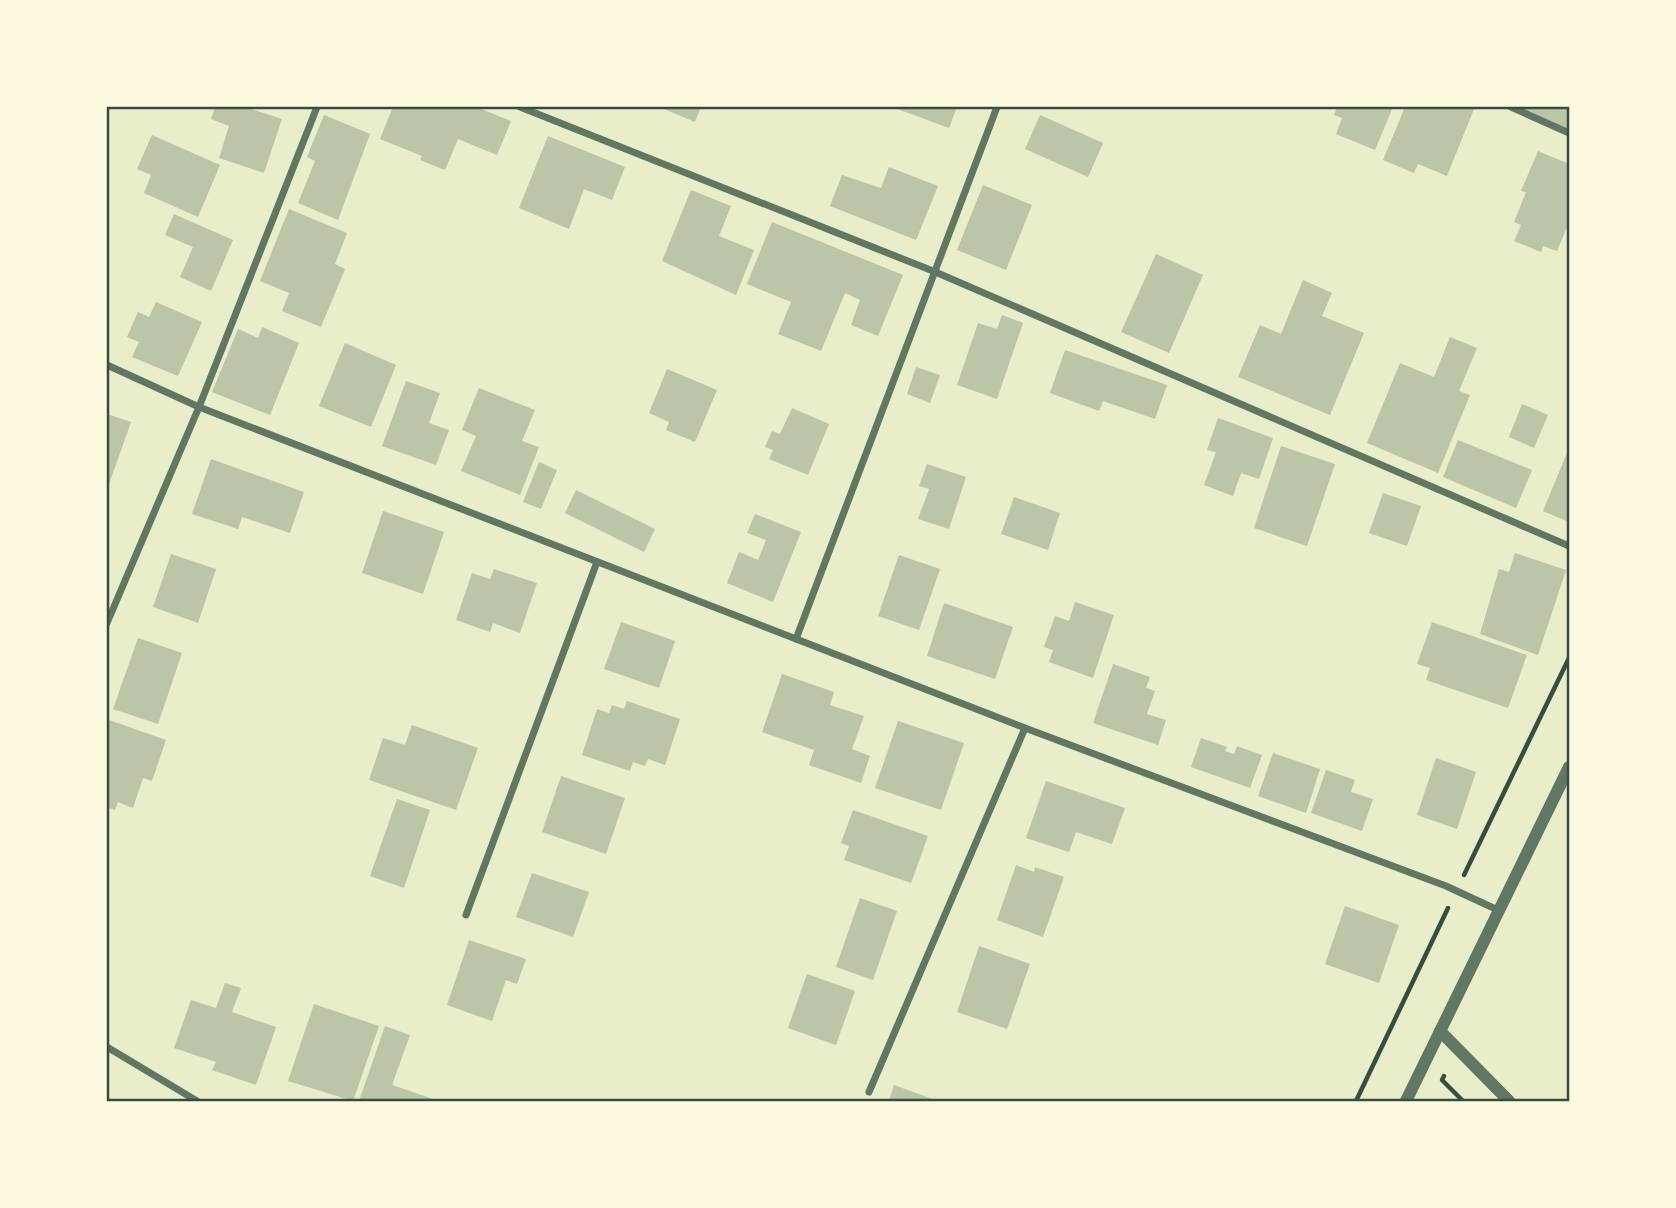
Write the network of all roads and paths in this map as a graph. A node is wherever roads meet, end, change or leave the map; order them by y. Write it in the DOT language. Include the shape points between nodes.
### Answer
graph roads {
  1 [pos="317,107"];
  2 [pos="520,107"];
  3 [pos="996,107"];
  4 [pos="1511,107"];
  5 [pos="1569,133"];
  6 [pos="933,271"];
  7 [pos="107,365"];
  8 [pos="199,407"];
  9 [pos="1569,546"];
  10 [pos="597,562"];
  11 [pos="107,624"];
  12 [pos="796,639"];
  13 [pos="1025,729"];
  14 [pos="1569,767"];
  15 [pos="1500,911"];
  16 [pos="466,915"];
  17 [pos="1440,1031"];
  18 [pos="107,1047"];
  19 [pos="869,1093"];
  20 [pos="197,1101"];
  21 [pos="1406,1101"];
  22 [pos="1509,1101"];
  1 -- 8 [label="street"];
  2 -- 6 [label="street"];
  3 -- 6 [label="street"];
  4 -- 5 [label="street"];
  6 -- 9 [label="street"];
  6 -- 12 [label="street"];
  7 -- 8 [label="street"];
  8 -- 10 [label="street"];
  8 -- 11 [label="street"];
  10 -- 12 [label="street"];
  10 -- 16 [label="street"];
  12 -- 13 [label="street"];
  13 -- 15 [label="street" via="1446,886"];
  13 -- 19 [label="street"];
  14 -- 15 [label="street"];
  15 -- 17 [label="street"];
  17 -- 21 [label="street"];
  17 -- 22 [label="street"];
  18 -- 20 [label="street"];
}
